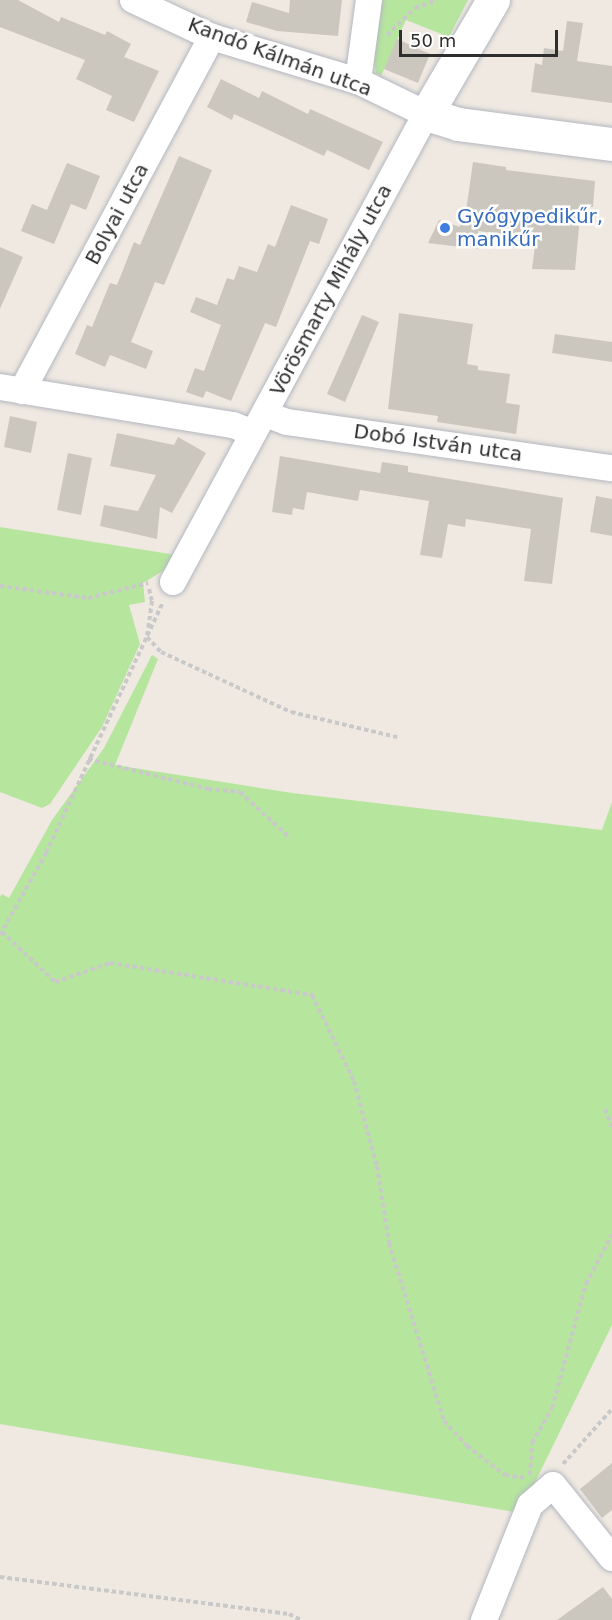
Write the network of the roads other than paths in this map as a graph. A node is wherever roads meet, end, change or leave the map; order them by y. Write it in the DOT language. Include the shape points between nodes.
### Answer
graph roads {
  1 [pos="133,0"];
  2 [pos="369,0"];
  3 [pos="493,0"];
  4 [pos="212,37"];
  5 [pos="358,81"];
  6 [pos="426,114"];
  7 [pos="612,144"];
  8 [pos="11,389"];
  9 [pos="258,423"];
  10 [pos="612,468"];
  11 [pos="166,578"];
  12 [pos="612,1558"];
  13 [pos="484,1620"];
  1 -- 4 [label="street, Kandó Kálmán utca"];
  2 -- 5 [label="street"];
  3 -- 6 [label="street, Vörösmarty Mihály utca"];
  4 -- 5 [label="street, Kandó Kálmán utca"];
  4 -- 8 [label="street, Bolyai utca"];
  5 -- 6 [label="street, Kandó Kálmán utca"];
  6 -- 7 [label="street" via="458,124"];
  6 -- 9 [label="street, Vörösmarty Mihály utca"];
  8 -- 9 [label="street, Dobó István utca" via="233,425"];
  9 -- 10 [label="street, Dobó István utca" via="287,422"];
  9 -- 11 [label="street, Vörösmarty Mihály utca"];
  12 -- 13 [label="street" via="541,1482"];
}
